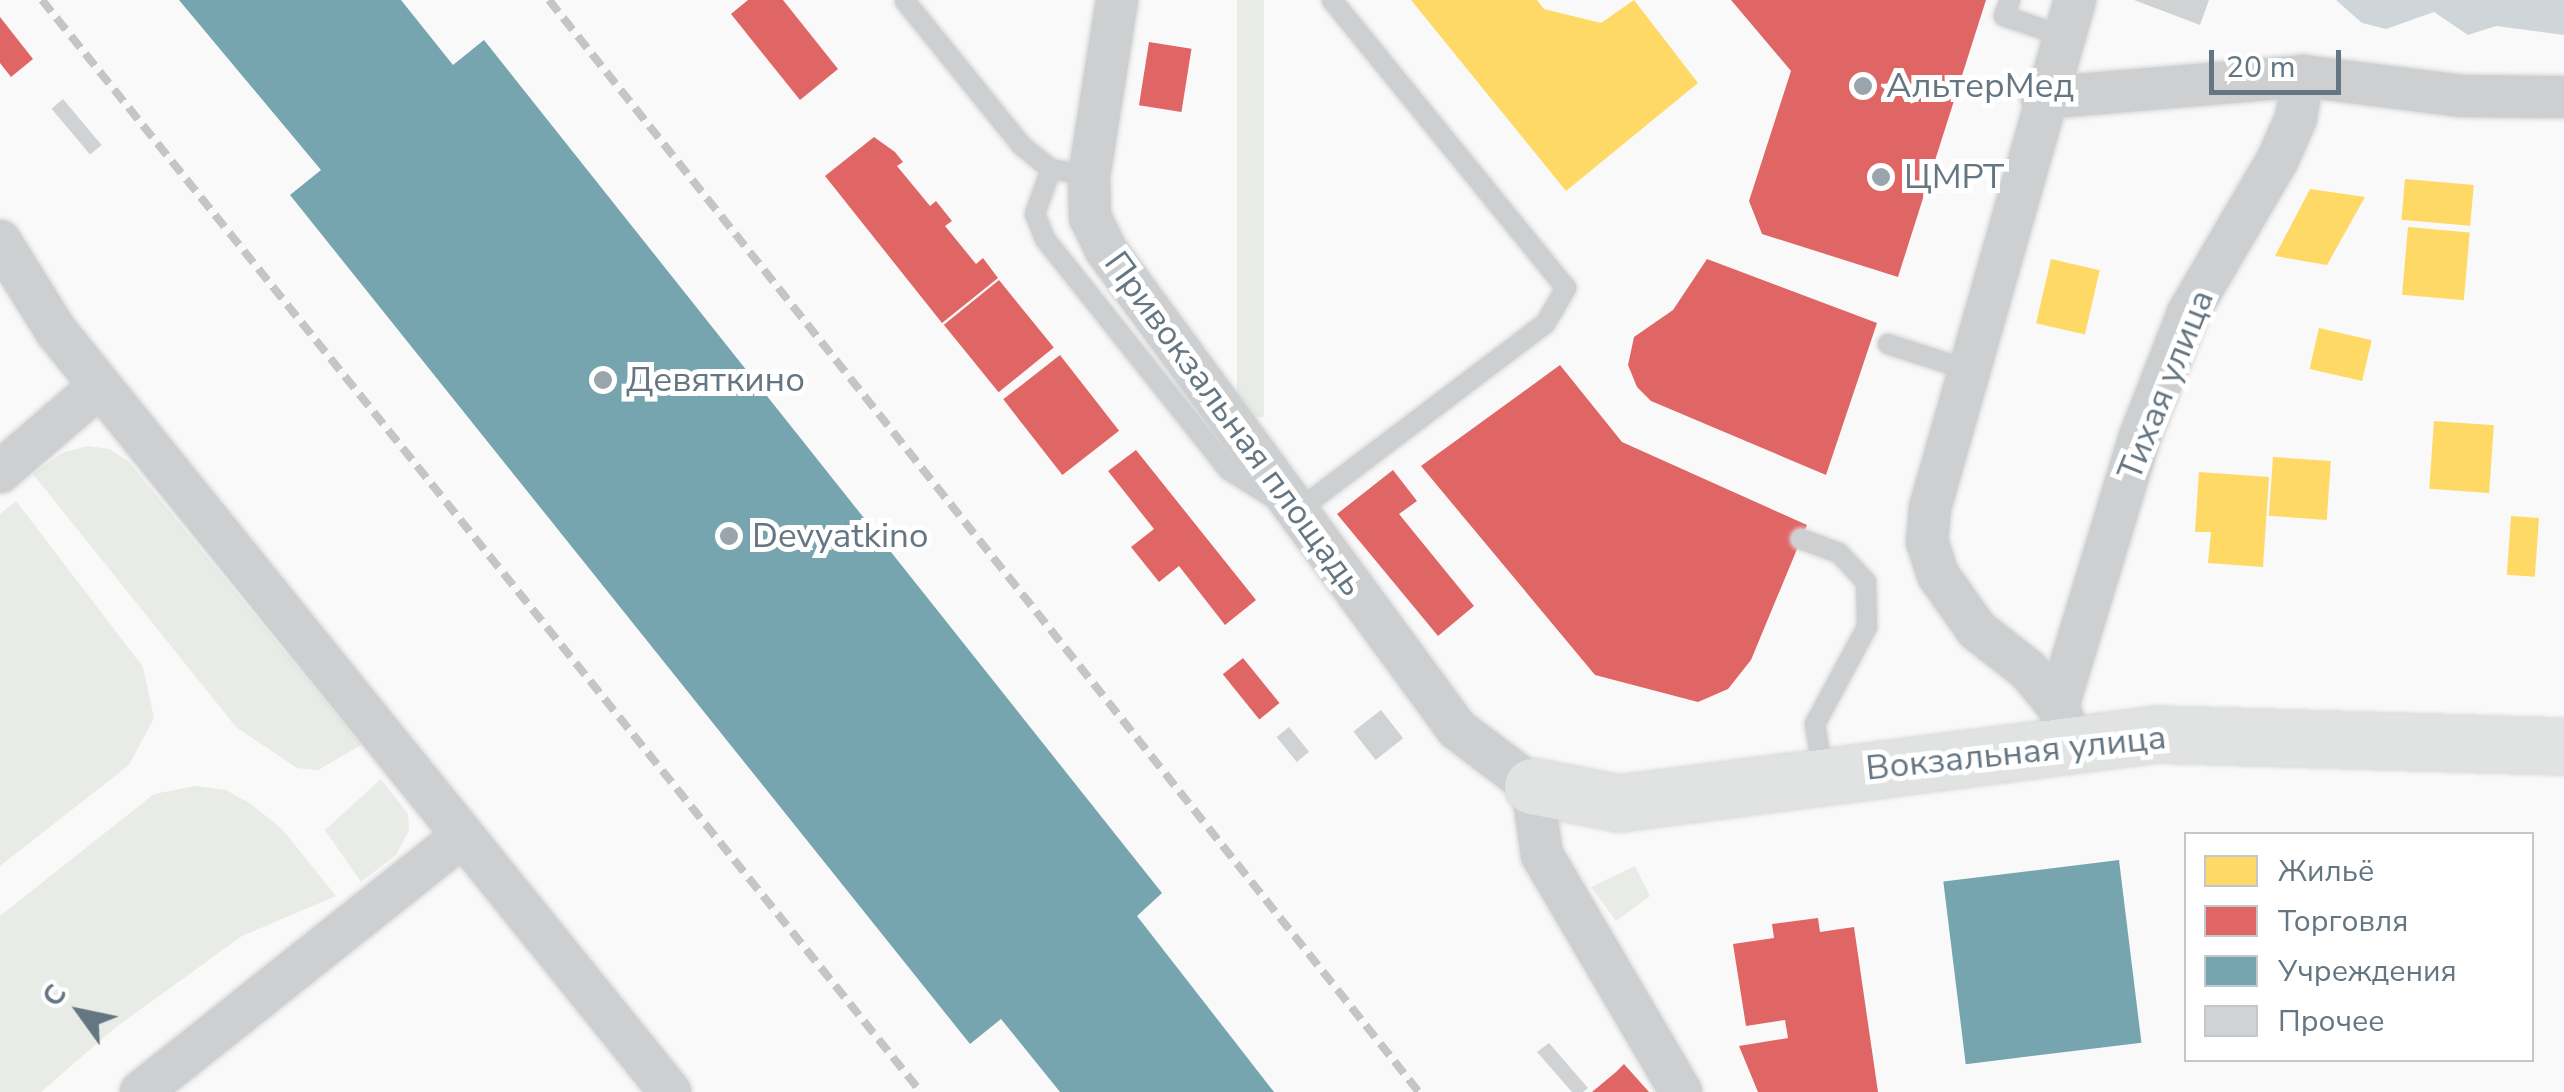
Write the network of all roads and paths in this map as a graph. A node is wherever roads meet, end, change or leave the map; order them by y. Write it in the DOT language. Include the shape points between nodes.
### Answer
graph roads {
  1 [pos="902,0"];
  2 [pos="1117,0"];
  3 [pos="1332,0"];
  4 [pos="2010,0"];
  5 [pos="2068,18"];
  6 [pos="2302,76"];
  7 [pos="2564,97"];
  8 [pos="2042,98"];
  9 [pos="1070,172"];
  10 [pos="0,241"];
  11 [pos="1888,344"];
  12 [pos="1968,370"];
  13 [pos="100,386"];
  14 [pos="0,472"];
  15 [pos="1296,512"];
  16 [pos="1801,539"];
  17 [pos="2065,723"];
  18 [pos="2564,746"];
  19 [pos="1824,776"];
  20 [pos="1532,786"];
  21 [pos="463,836"];
  22 [pos="142,1092"];
  23 [pos="670,1092"];
  24 [pos="1681,1092"];
  1 -- 9 [label="lane" via="1022,144"];
  2 -- 9 [label="street, Привокзальная площадь"];
  3 -- 15 [label="lane" via="1566,288 1546,324"];
  4 -- 5 [label="lane" via="2004,16"];
  5 -- 8 [label="street"];
  6 -- 7 [label="street" via="2462,96"];
  6 -- 8 [label="street"];
  6 -- 17 [label="street, Тихая улица" via="2296,118 2278,160 2188,313 2167,367"];
  8 -- 12 [label="street"];
  9 -- 15 [label="street, Привокзальная площадь" via="1106,250"];
  10 -- 13 [label="street"];
  11 -- 12 [label="lane"];
  12 -- 17 [label="street" via="1930,508 1928,542 1938,575 1978,630 2028,670"];
  13 -- 14 [label="street"];
  13 -- 21 [label="street"];
  15 -- 20 [label="street, Привокзальная площадь" via="1456,729"];
  16 -- 19 [label="lane" via="1840,554 1866,582 1867,627 1815,724"];
  17 -- 18 [label="street, Вокзальная улица" via="2156,734"];
  17 -- 19 [label="street, Вокзальная улица"];
  19 -- 20 [label="street, Вокзальная улица" via="1619,803"];
  20 -- 24 [label="street" via="1542,856"];
  21 -- 22 [label="street"];
  21 -- 23 [label="street"];
}
